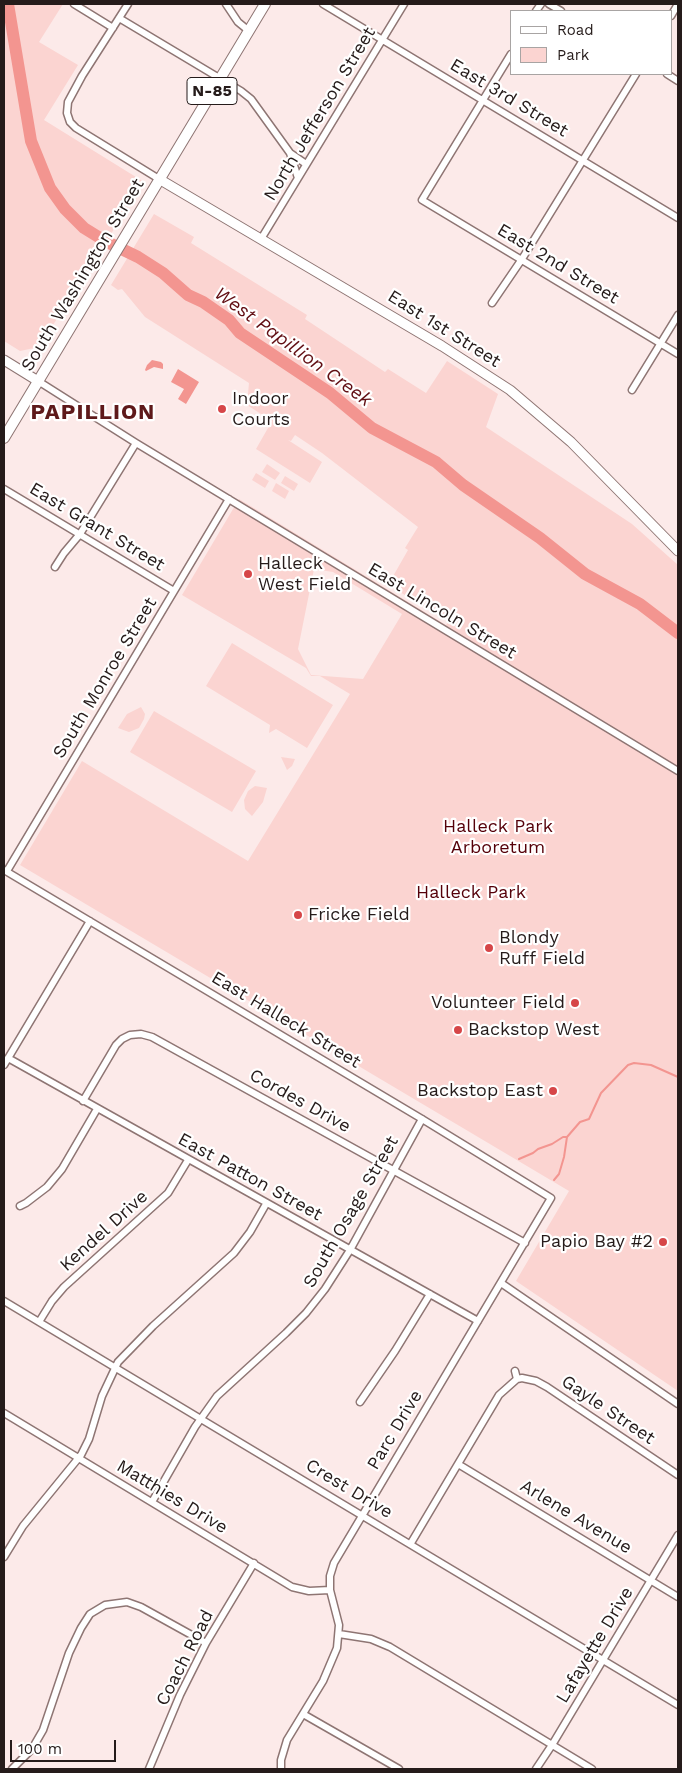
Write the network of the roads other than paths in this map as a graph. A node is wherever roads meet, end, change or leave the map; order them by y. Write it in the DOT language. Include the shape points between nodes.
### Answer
graph roads {
  1 [pos="74,4"];
  2 [pos="128,4"];
  3 [pos="226,4"];
  4 [pos="265,4"];
  5 [pos="323,4"];
  6 [pos="404,4"];
  7 [pos="119,18"];
  8 [pos="113,28"];
  9 [pos="249,31"];
  10 [pos="382,40"];
  11 [pos="510,56"];
  12 [pos="635,75"];
  13 [pos="219,78"];
  14 [pos="483,100"];
  15 [pos="290,153"];
  16 [pos="584,160"];
  17 [pos="306,164"];
  18 [pos="298,178"];
  19 [pos="159,180"];
  20 [pos="678,218"];
  21 [pos="262,239"];
  22 [pos="522,259"];
  23 [pos="492,303"];
  24 [pos="678,315"];
  25 [pos="661,344"];
  26 [pos="678,354"];
  27 [pos="4,360"];
  28 [pos="38,381"];
  29 [pos="632,390"];
  30 [pos="4,438"];
  31 [pos="136,443"];
  32 [pos="4,488"];
  33 [pos="229,499"];
  34 [pos="80,534"];
  35 [pos="678,550"];
  36 [pos="55,567"];
  37 [pos="174,591"];
  38 [pos="678,771"];
  39 [pos="5,871"];
  40 [pos="90,921"];
  41 [pos="8,1058"];
  42 [pos="4,1065"];
  43 [pos="84,1101"];
  44 [pos="97,1109"];
  45 [pos="422,1119"];
  46 [pos="188,1160"];
  47 [pos="393,1170"];
  48 [pos="551,1198"];
  49 [pos="266,1204"];
  50 [pos="20,1206"];
  51 [pos="524,1243"];
  52 [pos="350,1250"];
  53 [pos="501,1283"];
  54 [pos="430,1294"];
  55 [pos="4,1301"];
  56 [pos="478,1321"];
  57 [pos="39,1322"];
  58 [pos="115,1368"];
  59 [pos="515,1371"];
  60 [pos="517,1379"];
  61 [pos="360,1402"];
  62 [pos="678,1404"];
  63 [pos="4,1412"];
  64 [pos="201,1418"];
  65 [pos="79,1459"];
  66 [pos="458,1464"];
  67 [pos="678,1475"];
  68 [pos="152,1502"];
  69 [pos="362,1514"];
  70 [pos="678,1535"];
  71 [pos="411,1543"];
  72 [pos="4,1557"];
  73 [pos="254,1564"];
  74 [pos="651,1580"];
  75 [pos="330,1590"];
  76 [pos="678,1597"];
  77 [pos="340,1634"];
  78 [pos="206,1642"];
  79 [pos="603,1660"];
  80 [pos="678,1705"];
  81 [pos="303,1714"];
  82 [pos="552,1745"];
  83 [pos="12,1769"];
  84 [pos="149,1769"];
  85 [pos="280,1769"];
  86 [pos="399,1769"];
  87 [pos="536,1769"];
  88 [pos="592,1769"];
  1 -- 8 [label="street"];
  2 -- 7 [label="street"];
  3 -- 9 [label="street" via="238,22"];
  4 -- 9 [label="main road, N-85"];
  5 -- 10 [label="street, East 3rd Street"];
  6 -- 10 [label="street, North Jefferson Street"];
  7 -- 8 [label="street"];
  7 -- 13 [label="street"];
  8 -- 19 [label="street" via="68,102 66,113 76,128"];
  9 -- 13 [label="main road, N-85"];
  10 -- 14 [label="street, East 3rd Street"];
  10 -- 17 [label="street, North Jefferson Street"];
  11 -- 14 [label="street"];
  12 -- 16 [label="street"];
  13 -- 15 [label="street" via="251,99"];
  13 -- 19 [label="main road, N-85"];
  14 -- 16 [label="street, East 3rd Street"];
  14 -- 22 [label="street, East 2nd Street" via="422,200"];
  15 -- 17 [label="street"];
  15 -- 18 [label="street"];
  16 -- 20 [label="street, East 3rd Street"];
  16 -- 22 [label="street"];
  17 -- 18 [label="street, North Jefferson Street"];
  18 -- 21 [label="street, North Jefferson Street"];
  19 -- 21 [label="main road, East 1st Street"];
  19 -- 28 [label="main road, South Washington Street / N-85"];
  21 -- 35 [label="main road, East 1st Street" via="510,390 571,442"];
  22 -- 23 [label="street"];
  22 -- 25 [label="street, East 2nd Street"];
  24 -- 25 [label="street"];
  25 -- 26 [label="street, East 2nd Street"];
  25 -- 29 [label="street"];
  27 -- 28 [label="main road"];
  28 -- 30 [label="main road, South Washington Street / N-85"];
  28 -- 31 [label="street, East Lincoln Street"];
  31 -- 33 [label="street, East Lincoln Street"];
  31 -- 34 [label="street"];
  32 -- 34 [label="street, East Grant Street"];
  33 -- 37 [label="street, South Monroe Street"];
  33 -- 38 [label="street, East Lincoln Street"];
  34 -- 36 [label="street"];
  34 -- 37 [label="street, East Grant Street"];
  37 -- 39 [label="street, South Monroe Street"];
  39 -- 40 [label="street, East Halleck Street"];
  40 -- 41 [label="street"];
  40 -- 45 [label="street, East Halleck Street"];
  41 -- 42 [label="street"];
  41 -- 43 [label="street, East Patton Street"];
  43 -- 44 [label="street, East Patton Street"];
  43 -- 47 [label="street, Cordes Drive" via="116,1045 130,1035 141,1034 152,1037"];
  44 -- 46 [label="street, East Patton Street"];
  44 -- 50 [label="street" via="62,1169 47,1187"];
  45 -- 47 [label="street, South Osage Street"];
  45 -- 48 [label="street, East Halleck Street"];
  46 -- 49 [label="street, East Patton Street"];
  46 -- 57 [label="street, Kendel Drive" via="168,1193 64,1287"];
  47 -- 51 [label="street, Cordes Drive"];
  47 -- 52 [label="street, South Osage Street"];
  48 -- 51 [label="street, Parc Drive"];
  49 -- 52 [label="street, East Patton Street"];
  49 -- 58 [label="street" via="234,1253 153,1326"];
  51 -- 53 [label="street, Parc Drive"];
  52 -- 54 [label="street, East Patton Street"];
  52 -- 64 [label="street, South Osage Street" via="306,1313 217,1396"];
  53 -- 56 [label="street, Parc Drive"];
  53 -- 62 [label="street"];
  54 -- 56 [label="street, East Patton Street"];
  54 -- 61 [label="street"];
  55 -- 57 [label="street, Crest Drive"];
  56 -- 69 [label="street, Parc Drive"];
  57 -- 58 [label="street, Crest Drive"];
  58 -- 64 [label="street, Crest Drive"];
  58 -- 65 [label="street"];
  59 -- 60 [label="street"];
  60 -- 66 [label="street" via="499,1395"];
  60 -- 67 [label="street, Gayle Street" via="536,1381 547,1387"];
  63 -- 65 [label="street, Matthies Drive"];
  64 -- 68 [label="street, South Osage Street"];
  64 -- 69 [label="street, Crest Drive"];
  65 -- 68 [label="street, Matthies Drive"];
  65 -- 72 [label="street" via="23,1526"];
  66 -- 71 [label="street"];
  66 -- 74 [label="street, Arlene Avenue"];
  68 -- 73 [label="street, Matthies Drive"];
  69 -- 71 [label="street, Crest Drive"];
  69 -- 75 [label="street, Parc Drive" via="334,1563"];
  70 -- 74 [label="street, Lafayette Drive"];
  71 -- 79 [label="street, Crest Drive"];
  73 -- 75 [label="street, Matthies Drive" via="292,1587 309,1591"];
  73 -- 78 [label="street, Coach Road"];
  74 -- 76 [label="street, Arlene Avenue"];
  74 -- 79 [label="street, Lafayette Drive"];
  75 -- 77 [label="street, Parc Drive"];
  77 -- 81 [label="street, Parc Drive" via="329,1668"];
  77 -- 82 [label="street" via="370,1639 390,1647"];
  78 -- 83 [label="street" via="127,1602 104,1605 90,1614 69,1654 43,1730 32,1749"];
  78 -- 84 [label="street, Coach Road"];
  79 -- 80 [label="street, Crest Drive"];
  79 -- 82 [label="street, Lafayette Drive"];
  81 -- 85 [label="street, Parc Drive" via="287,1740"];
  81 -- 86 [label="street"];
  82 -- 87 [label="street, Lafayette Drive"];
  82 -- 88 [label="street"];
}
